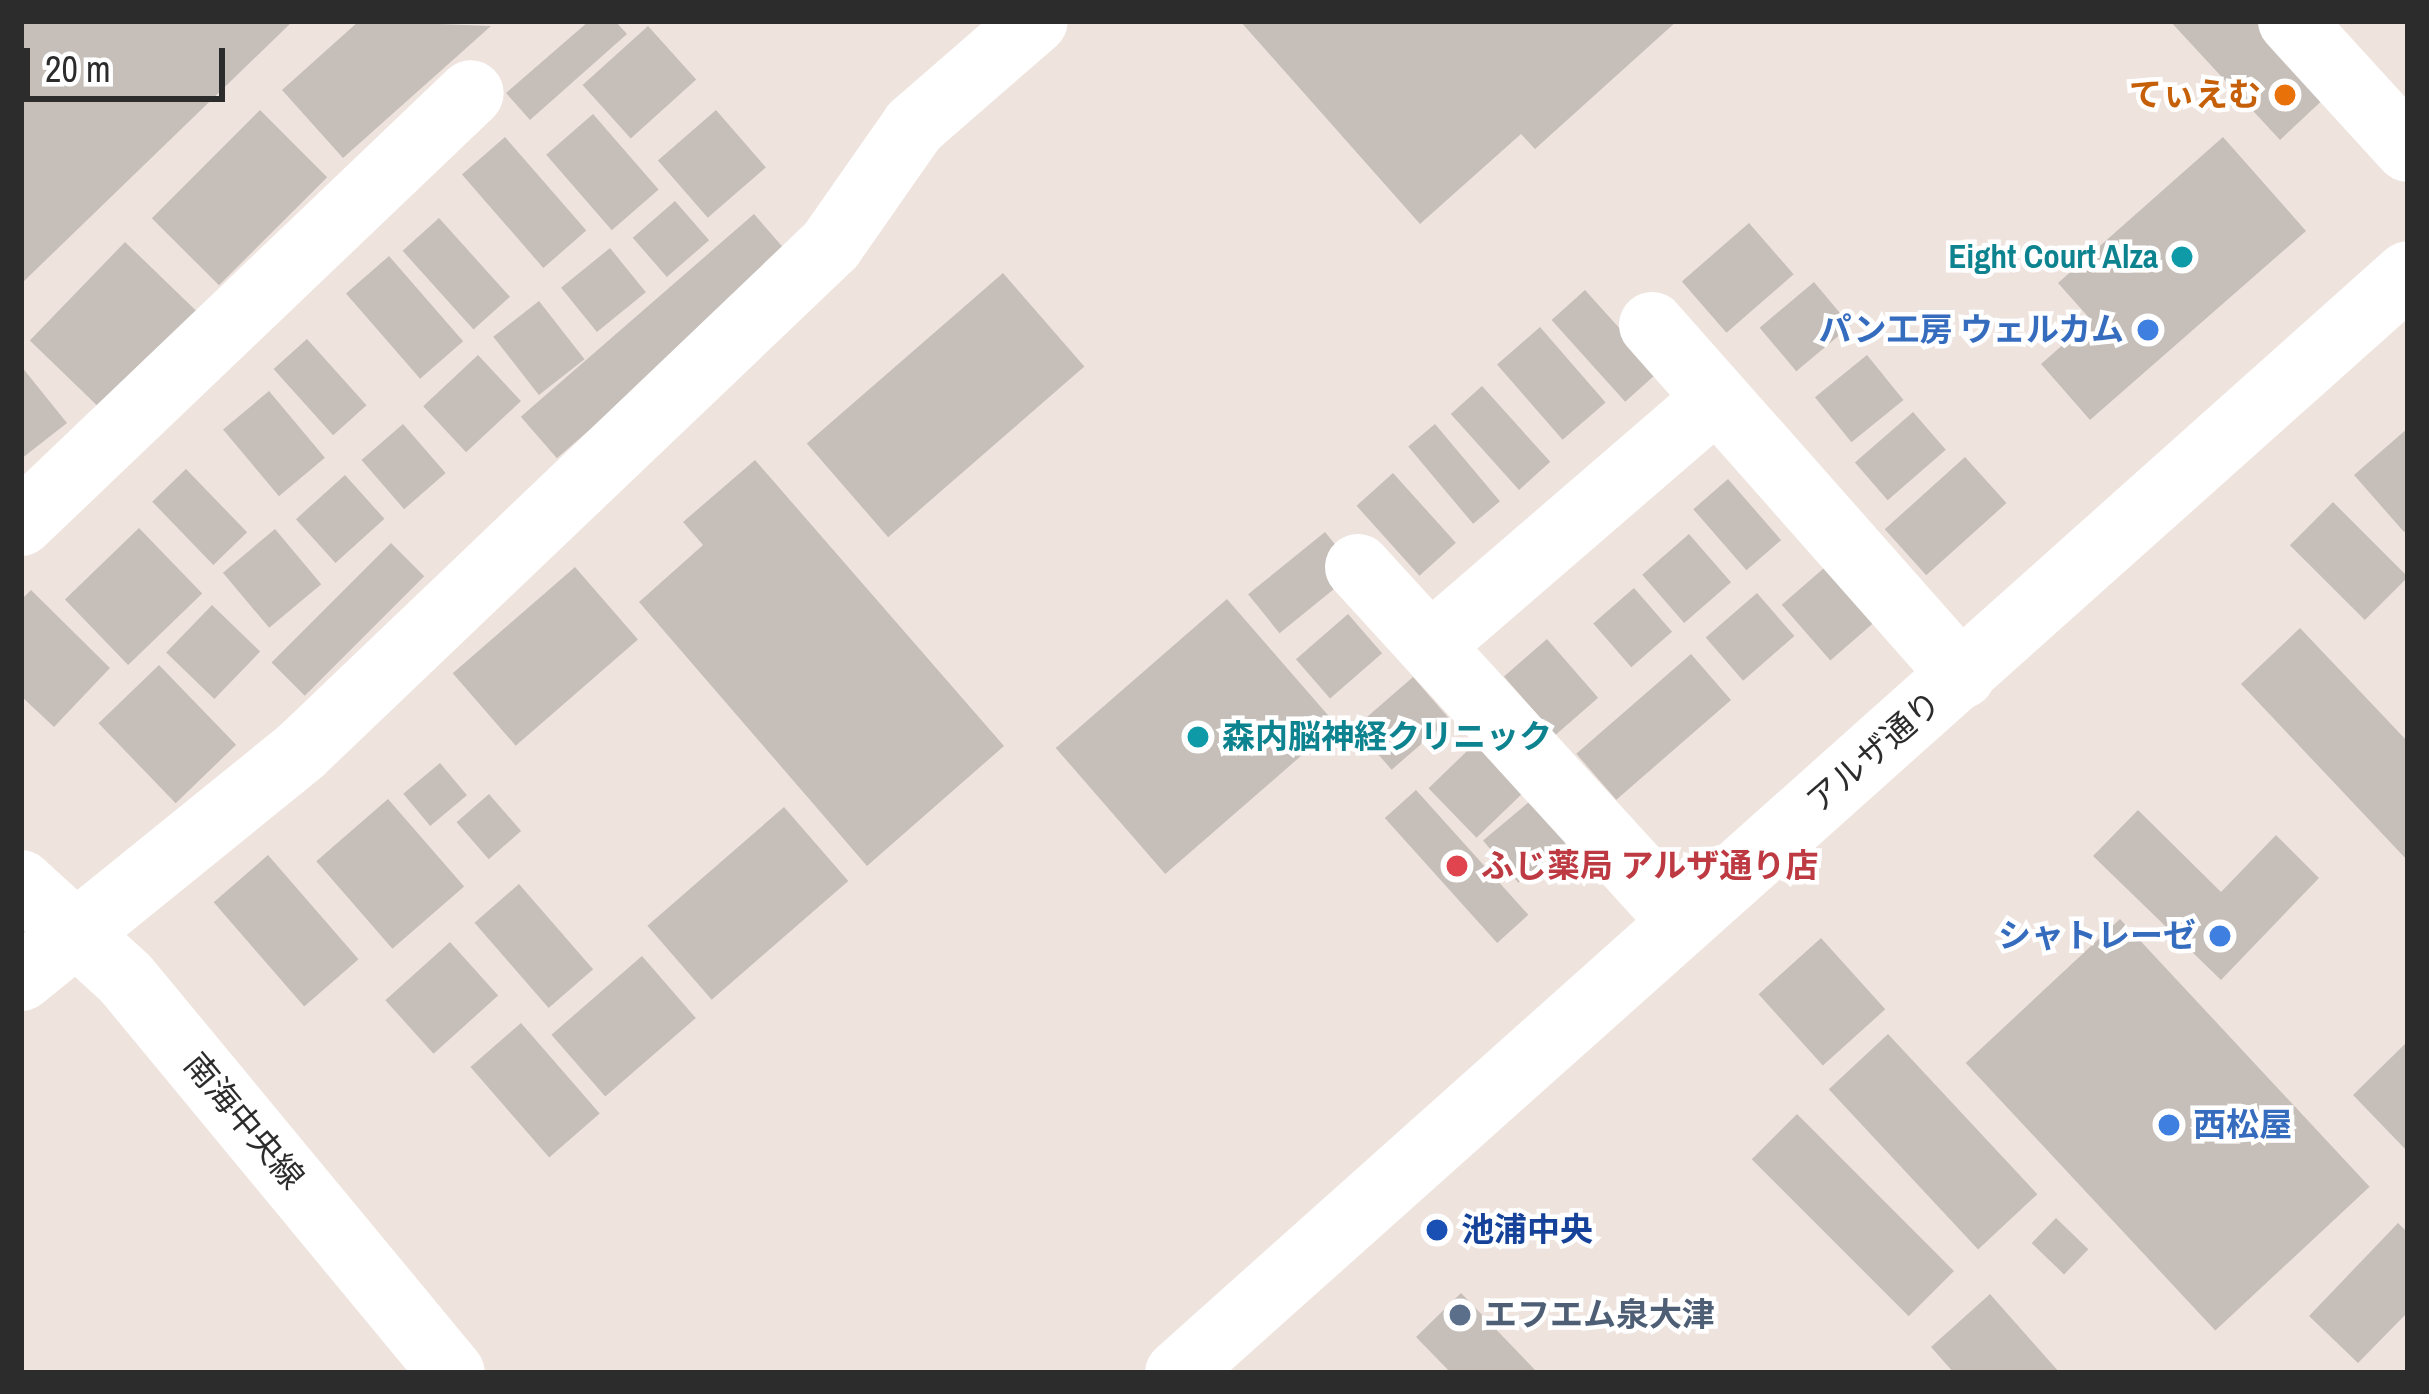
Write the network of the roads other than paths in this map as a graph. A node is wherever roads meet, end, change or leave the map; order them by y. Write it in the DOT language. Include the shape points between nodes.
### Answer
graph roads {
  1 [pos="1035,21"];
  2 [pos="2290,21"];
  3 [pos="471,93"];
  4 [pos="2408,149"];
  5 [pos="2408,274"];
  6 [pos="1652,325"];
  7 [pos="1716,399"];
  8 [pos="21,523"];
  9 [pos="1358,567"];
  10 [pos="1432,644"];
  11 [pos="1962,676"];
  12 [pos="21,883"];
  13 [pos="1680,920"];
  14 [pos="74,935"];
  15 [pos="21,978"];
  16 [pos="452,1373"];
  17 [pos="1178,1373"];
  1 -- 14 [label="street" via="914,126 831,245 301,751"];
  2 -- 4 [label="street"];
  3 -- 8 [label="street" via="415,176 170,416"];
  5 -- 11 [label="street, アルザ通り"];
  6 -- 7 [label="street"];
  7 -- 10 [label="street"];
  7 -- 11 [label="street"];
  9 -- 10 [label="street"];
  10 -- 13 [label="street"];
  11 -- 13 [label="street, アルザ通り"];
  12 -- 14 [label="street, 南海中央線"];
  13 -- 17 [label="street, アルザ通り"];
  14 -- 15 [label="street"];
  14 -- 16 [label="street, 南海中央線" via="126,979"];
}
